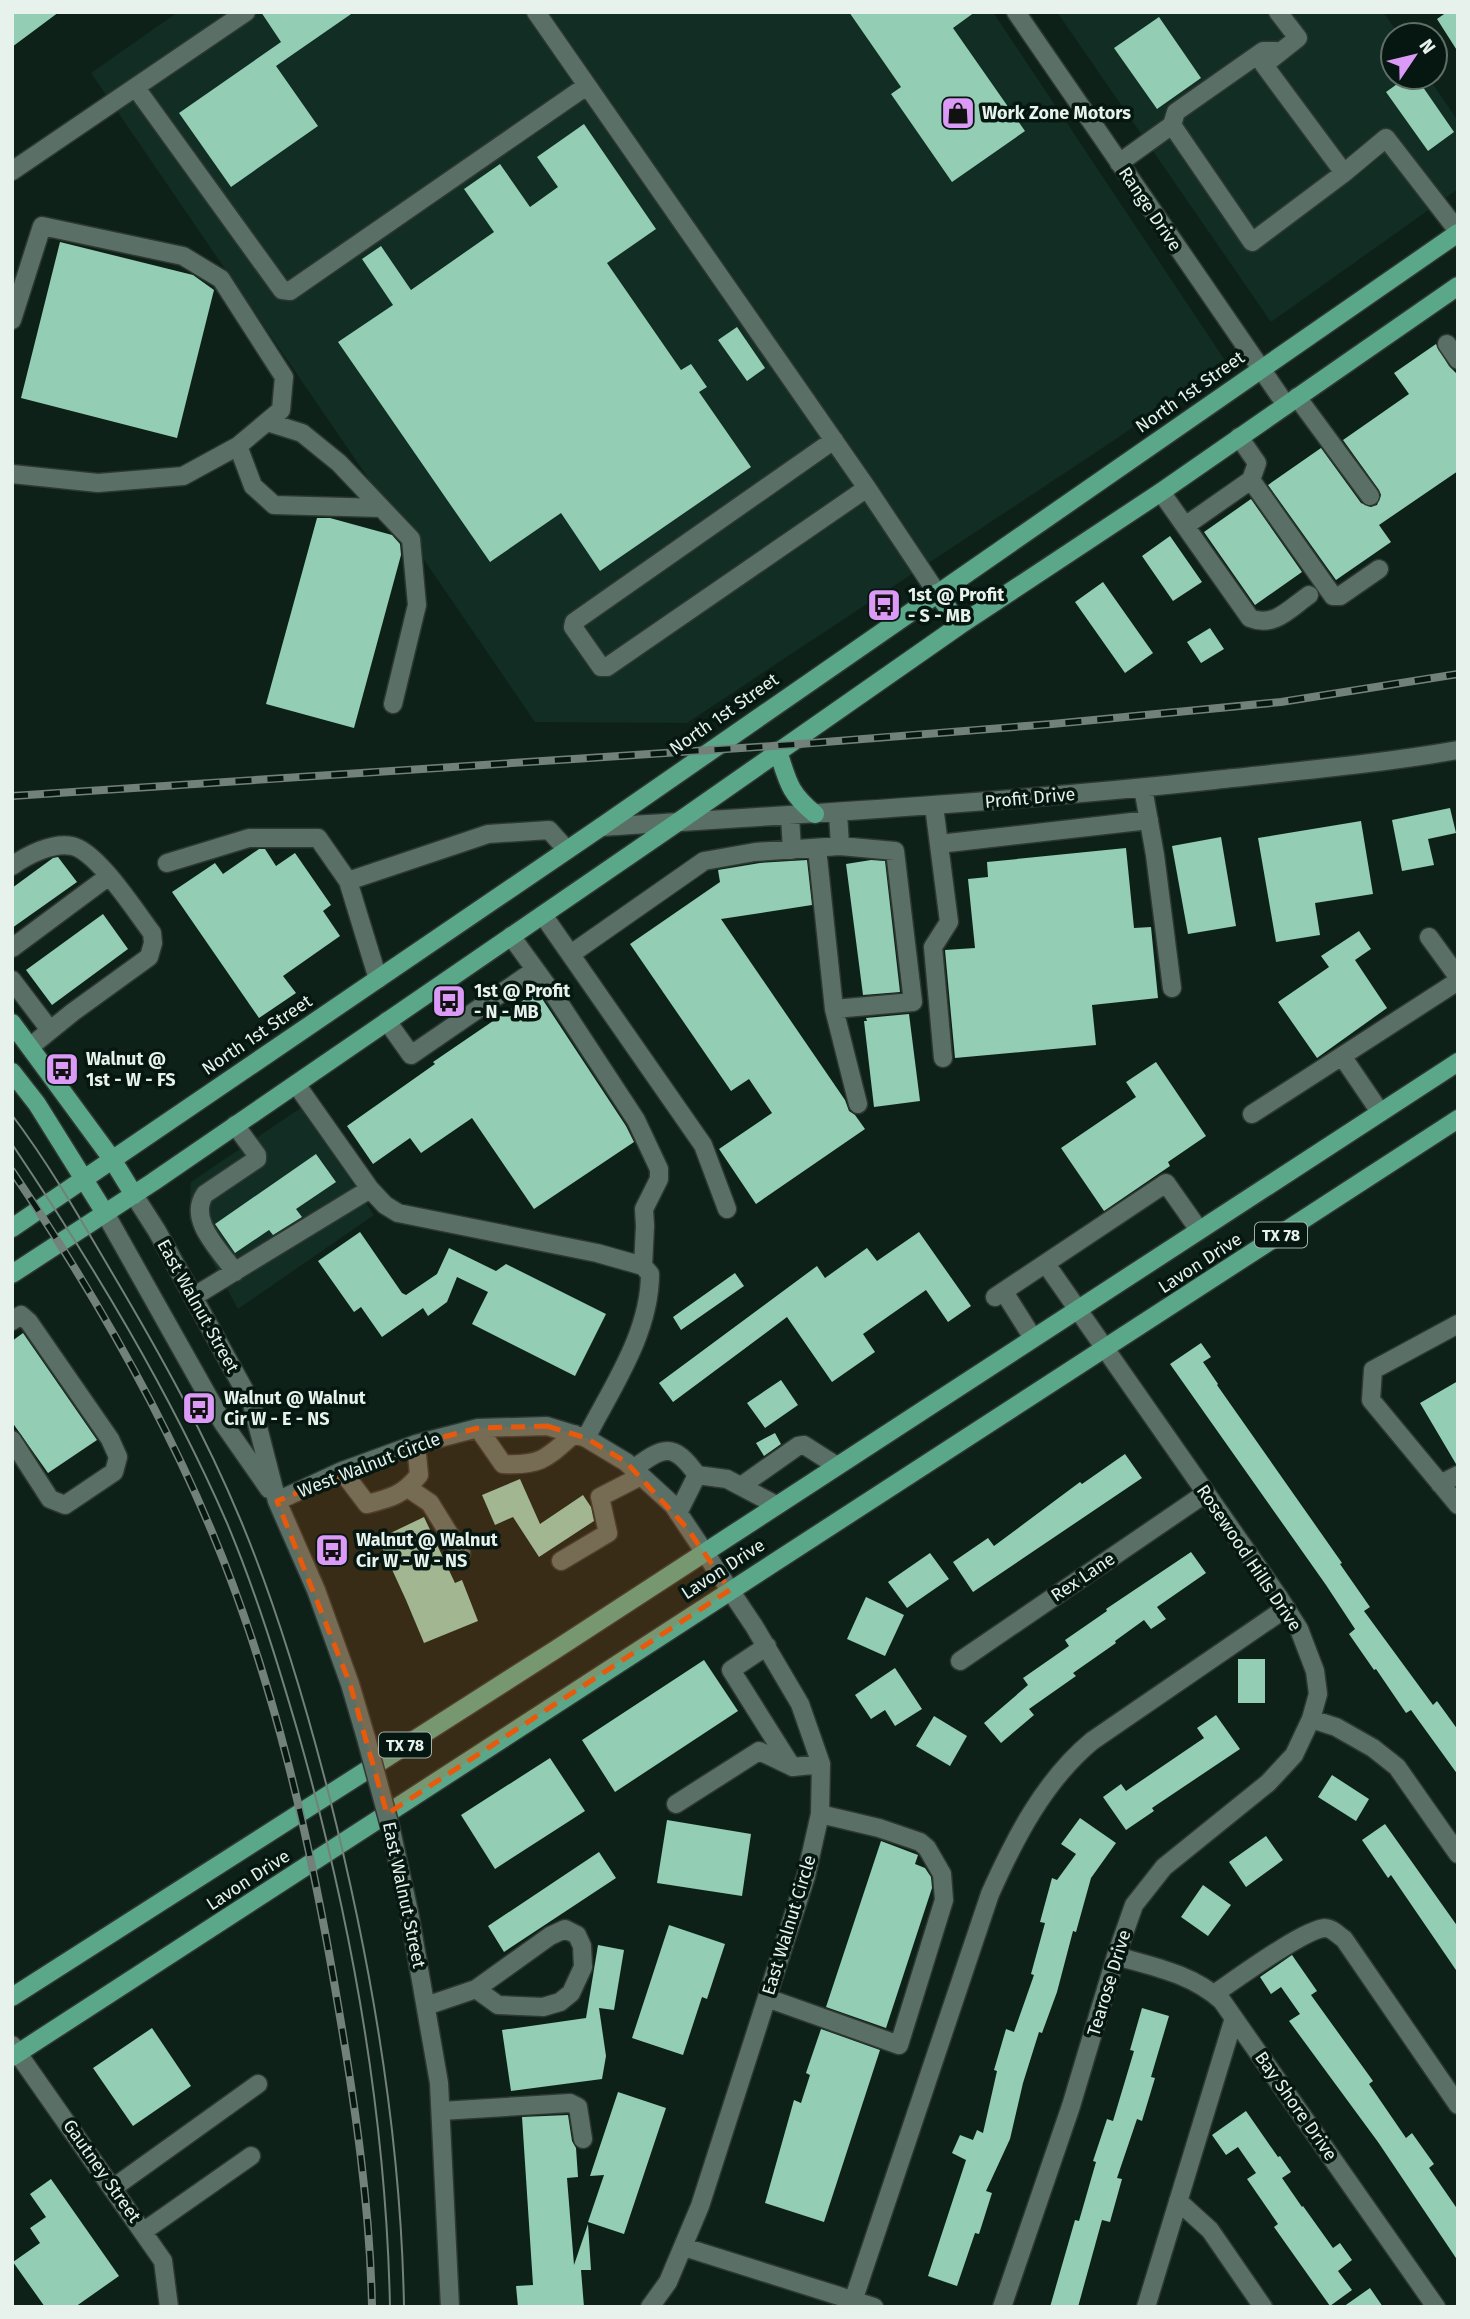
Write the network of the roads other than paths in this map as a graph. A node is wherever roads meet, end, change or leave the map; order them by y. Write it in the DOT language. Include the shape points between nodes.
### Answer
graph roads {
  1 [pos="246,12"];
  2 [pos="536,12"];
  3 [pos="1016,12"];
  4 [pos="1278,12"];
  5 [pos="1281,51"];
  6 [pos="1264,65"];
  7 [pos="585,87"];
  8 [pos="136,89"];
  9 [pos="1172,125"];
  10 [pos="1119,163"];
  11 [pos="12,171"];
  12 [pos="1343,173"];
  13 [pos="1458,232"];
  14 [pos="1458,286"];
  15 [pos="12,320"];
  16 [pos="1447,344"];
  17 [pos="1458,360"];
  18 [pos="1260,369"];
  19 [pos="1292,401"];
  20 [pos="267,422"];
  21 [pos="1239,437"];
  22 [pos="834,440"];
  23 [pos="238,446"];
  24 [pos="12,474"];
  25 [pos="1251,480"];
  26 [pos="867,488"];
  27 [pos="1161,492"];
  28 [pos="1370,496"];
  29 [pos="381,508"];
  30 [pos="1185,526"];
  31 [pos="1379,569"];
  32 [pos="937,593"];
  33 [pos="1308,595"];
  34 [pos="960,625"];
  35 [pos="393,704"];
  36 [pos="1458,750"];
  37 [pos="778,751"];
  38 [pos="1143,788"];
  39 [pos="934,806"];
  40 [pos="838,812"];
  41 [pos="815,814"];
  42 [pos="790,816"];
  43 [pos="1149,820"];
  44 [pos="678,822"];
  45 [pos="601,827"];
  46 [pos="939,844"];
  47 [pos="840,846"];
  48 [pos="817,848"];
  49 [pos="567,849"];
  50 [pos="792,850"];
  51 [pos="167,863"];
  52 [pos="12,866"];
  53 [pos="109,876"];
  54 [pos="348,880"];
  55 [pos="543,915"];
  56 [pos="511,936"];
  57 [pos="1429,937"];
  58 [pos="12,948"];
  59 [pos="570,954"];
  60 [pos="535,970"];
  61 [pos="378,979"];
  62 [pos="1458,979"];
  63 [pos="12,980"];
  64 [pos="1172,988"];
  65 [pos="834,1009"];
  66 [pos="387,1021"];
  67 [pos="12,1023"];
  68 [pos="50,1030"];
  69 [pos="31,1046"];
  70 [pos="1342,1056"];
  71 [pos="943,1058"];
  72 [pos="1458,1062"];
  73 [pos="12,1072"];
  74 [pos="296,1084"];
  75 [pos="858,1104"];
  76 [pos="1380,1112"];
  77 [pos="1252,1114"];
  78 [pos="1458,1119"];
  79 [pos="235,1125"];
  80 [pos="112,1159"];
  81 [pos="83,1178"];
  82 [pos="370,1189"];
  83 [pos="134,1195"];
  84 [pos="727,1209"];
  85 [pos="105,1213"];
  86 [pos="12,1228"];
  87 [pos="1199,1230"];
  88 [pos="1046,1264"];
  89 [pos="643,1266"];
  90 [pos="235,1272"];
  91 [pos="12,1275"];
  92 [pos="193,1297"];
  93 [pos="1077,1310"];
  94 [pos="12,1321"];
  95 [pos="1458,1324"];
  96 [pos="1033,1338"];
  97 [pos="1104,1350"];
  98 [pos="478,1428"];
  99 [pos="580,1436"];
  100 [pos="12,1440"];
  101 [pos="416,1444"];
  102 [pos="837,1465"];
  103 [pos="342,1471"];
  104 [pos="637,1472"];
  105 [pos="697,1475"];
  106 [pos="1458,1475"];
  107 [pos="1440,1484"];
  108 [pos="741,1486"];
  109 [pos="408,1488"];
  110 [pos="1206,1493"];
  111 [pos="277,1500"];
  112 [pos="776,1505"];
  113 [pos="1458,1505"];
  114 [pos="678,1513"];
  115 [pos="703,1552"];
  116 [pos="461,1553"];
  117 [pos="561,1561"];
  118 [pos="730,1590"];
  119 [pos="1286,1608"];
  120 [pos="766,1646"];
  121 [pos="960,1661"];
  122 [pos="1311,1719"];
  123 [pos="821,1764"];
  124 [pos="793,1767"];
  125 [pos="676,1804"];
  126 [pos="820,1814"];
  127 [pos="1458,1854"];
  128 [pos="1116,1956"];
  129 [pos="477,1989"];
  130 [pos="1214,1994"];
  131 [pos="12,1997"];
  132 [pos="767,1998"];
  133 [pos="426,2006"];
  134 [pos="1234,2018"];
  135 [pos="14,2052"];
  136 [pos="258,2084"];
  137 [pos="1458,2105"];
  138 [pos="441,2110"];
  139 [pos="583,2138"];
  140 [pos="251,2156"];
  141 [pos="113,2188"];
  142 [pos="1178,2201"];
  143 [pos="144,2231"];
  144 [pos="684,2247"];
  145 [pos="853,2303"];
  146 [pos="169,2307"];
  147 [pos="450,2307"];
  148 [pos="650,2307"];
  149 [pos="874,2307"];
  150 [pos="1002,2307"];
  151 [pos="1146,2307"];
  152 [pos="1264,2307"];
  153 [pos="1436,2307"];
  1 -- 8 [label="street"];
  2 -- 7 [label="street"];
  3 -- 10 [label="street, Range Drive"];
  4 -- 5 [label="street" via="1298,38"];
  5 -- 6 [label="street"];
  5 -- 9 [label="street" via="1263,51 1177,111"];
  6 -- 9 [label="street"];
  6 -- 12 [label="street"];
  7 -- 8 [label="street" via="290,291 282,290"];
  7 -- 22 [label="street"];
  8 -- 11 [label="street"];
  9 -- 10 [label="street"];
  9 -- 12 [label="street" via="1252,242"];
  10 -- 18 [label="street, Range Drive"];
  12 -- 13 [label="street" via="1387,138"];
  13 -- 18 [label="main road, North 1st Street"];
  14 -- 19 [label="main road"];
  15 -- 20 [label="street" via="42,226 183,256 221,279 284,377 281,411"];
  16 -- 17 [label="street"];
  18 -- 19 [label="street, Range Drive"];
  18 -- 32 [label="main road, North 1st Street"];
  19 -- 21 [label="main road"];
  19 -- 28 [label="street, Range Drive"];
  20 -- 23 [label="street"];
  20 -- 29 [label="street" via="302,433 339,463"];
  21 -- 25 [label="street" via="1257,463"];
  21 -- 27 [label="main road"];
  22 -- 26 [label="street"];
  22 -- 26 [label="street" via="573,627 601,667 607,667"];
  23 -- 24 [label="street" via="183,476 98,483"];
  23 -- 29 [label="street" via="253,486 274,505"];
  25 -- 30 [label="street"];
  25 -- 31 [label="street" via="1333,596 1340,596"];
  26 -- 32 [label="street"];
  27 -- 30 [label="street"];
  27 -- 34 [label="main road"];
  29 -- 35 [label="street" via="411,539 417,605"];
  30 -- 33 [label="street" via="1250,618 1270,622"];
  32 -- 34 [label="main road"];
  32 -- 45 [label="main road, North 1st Street"];
  34 -- 37 [label="main road"];
  36 -- 38 [label="street, Profit Drive"];
  37 -- 41 [label="main road" via="789,786"];
  37 -- 44 [label="main road"];
  38 -- 39 [label="street, Profit Drive"];
  38 -- 43 [label="street"];
  39 -- 40 [label="street, Profit Drive"];
  39 -- 46 [label="street"];
  40 -- 41 [label="street, Profit Drive"];
  40 -- 47 [label="street"];
  41 -- 42 [label="street, Profit Drive"];
  42 -- 44 [label="street, Profit Drive"];
  42 -- 50 [label="street"];
  43 -- 46 [label="street"];
  43 -- 64 [label="street"];
  44 -- 45 [label="street, Profit Drive"];
  44 -- 55 [label="main road"];
  45 -- 49 [label="main road, North 1st Street"];
  46 -- 71 [label="street" via="949,922 933,947"];
  47 -- 48 [label="street"];
  47 -- 65 [label="street" via="895,850 914,1002"];
  48 -- 50 [label="street"];
  48 -- 65 [label="street"];
  49 -- 54 [label="street" via="549,830 488,834"];
  49 -- 61 [label="main road, North 1st Street"];
  50 -- 59 [label="street" via="704,862"];
  51 -- 54 [label="street" via="249,838 318,838"];
  52 -- 53 [label="street" via="48,847 74,846"];
  53 -- 58 [label="street"];
  53 -- 68 [label="street" via="152,933 149,957"];
  54 -- 61 [label="street"];
  55 -- 56 [label="main road"];
  55 -- 59 [label="street"];
  56 -- 60 [label="street"];
  56 -- 66 [label="main road"];
  57 -- 62 [label="street"];
  59 -- 84 [label="street" via="703,1145"];
  60 -- 66 [label="street" via="411,1055"];
  60 -- 89 [label="street" via="636,1120 659,1169 659,1179 644,1209"];
  61 -- 80 [label="main road, North 1st Street"];
  62 -- 70 [label="street"];
  63 -- 68 [label="street"];
  65 -- 75 [label="street"];
  66 -- 74 [label="main road"];
  67 -- 69 [label="main road"];
  68 -- 69 [label="street"];
  69 -- 80 [label="main road"];
  70 -- 76 [label="street"];
  70 -- 77 [label="street"];
  72 -- 76 [label="main road, Lavon Drive / TX 78"];
  73 -- 81 [label="main road"];
  74 -- 79 [label="main road"];
  74 -- 82 [label="street"];
  76 -- 87 [label="main road, Lavon Drive / TX 78"];
  78 -- 97 [label="main road, Lavon Drive / TX 78"];
  79 -- 83 [label="main road"];
  79 -- 90 [label="street" via="257,1159 205,1194 198,1212"];
  80 -- 81 [label="main road, North 1st Street"];
  80 -- 83 [label="main road"];
  81 -- 85 [label="main road"];
  81 -- 86 [label="main road, North 1st Street"];
  82 -- 89 [label="street" via="398,1213"];
  82 -- 90 [label="street"];
  83 -- 85 [label="main road"];
  83 -- 92 [label="street, East Walnut Street"];
  85 -- 91 [label="main road"];
  85 -- 111 [label="street, East Walnut Street" via="223,1423"];
  87 -- 88 [label="street" via="1166,1183"];
  87 -- 93 [label="main road, Lavon Drive / TX 78"];
  88 -- 93 [label="street, Rosewood Hills Drive"];
  88 -- 96 [label="street" via="999,1295"];
  89 -- 99 [label="street" via="650,1274 650,1292 637,1339"];
  90 -- 92 [label="street"];
  92 -- 111 [label="street, East Walnut Street" via="252,1404"];
  93 -- 96 [label="main road, Lavon Drive / TX 78"];
  93 -- 97 [label="street, Rosewood Hills Drive"];
  94 -- 100 [label="street" via="21,1315 29,1322 118,1457 114,1472 65,1504 50,1499"];
  95 -- 107 [label="street" via="1373,1370 1371,1400"];
  96 -- 102 [label="main road, Lavon Drive / TX 78"];
  97 -- 110 [label="street, Rosewood Hills Drive"];
  97 -- 118 [label="main road, Lavon Drive / TX 78"];
  98 -- 99 [label="street, West Walnut Circle" via="547,1426"];
  98 -- 99 [label="street" via="503,1464 525,1465 547,1458"];
  98 -- 101 [label="street, West Walnut Circle"];
  99 -- 104 [label="street, West Walnut Circle"];
  101 -- 103 [label="street, West Walnut Circle"];
  101 -- 109 [label="street" via="419,1475"];
  102 -- 108 [label="street" via="804,1445 798,1446"];
  102 -- 112 [label="main road, Lavon Drive / TX 78"];
  103 -- 109 [label="street" via="367,1504"];
  103 -- 111 [label="street, West Walnut Circle"];
  104 -- 105 [label="street" via="658,1451 667,1449 684,1457"];
  104 -- 114 [label="street, West Walnut Circle"];
  104 -- 117 [label="street" via="600,1497 608,1533"];
  105 -- 108 [label="street"];
  105 -- 114 [label="street"];
  106 -- 107 [label="street"];
  107 -- 113 [label="street"];
  108 -- 112 [label="street"];
  109 -- 116 [label="street" via="430,1503"];
  110 -- 119 [label="street, Rosewood Hills Drive"];
  110 -- 121 [label="street, Rex Lane"];
  111 -- 133 [label="street, East Walnut Street, bridge" via="316,1590 366,1738 391,1830"];
  112 -- 115 [label="main road, Lavon Drive / TX 78"];
  114 -- 115 [label="street, West Walnut Circle"];
  115 -- 118 [label="street, East Walnut Circle"];
  115 -- 131 [label="main road, Lavon Drive / TX 78"];
  118 -- 120 [label="street, East Walnut Circle"];
  118 -- 135 [label="main road, Lavon Drive / TX 78"];
  119 -- 122 [label="street, Rosewood Hills Drive" via="1315,1671 1318,1694"];
  119 -- 145 [label="street" via="1092,1741 1071,1758 1036,1807 990,1894"];
  120 -- 123 [label="street, East Walnut Circle" via="800,1704"];
  120 -- 124 [label="street" via="731,1670"];
  122 -- 127 [label="street" via="1336,1727 1397,1767"];
  122 -- 128 [label="street, Tearose Drive" via="1294,1755 1268,1783 1164,1867 1134,1905"];
  123 -- 124 [label="street"];
  123 -- 126 [label="street, East Walnut Circle"];
  124 -- 125 [label="street" via="759,1751"];
  126 -- 132 [label="street, East Walnut Circle" via="806,1876"];
  126 -- 132 [label="street" via="920,1842 942,1874 944,1900 900,2045"];
  128 -- 130 [label="street, Bay Shore Drive" via="1185,1975"];
  128 -- 150 [label="street, Tearose Drive" via="1071,2106"];
  129 -- 129 [label="street" via="550,1936 565,1929 577,1935 583,1967 571,1993 560,2002 542,2007 498,2006"];
  129 -- 133 [label="street"];
  130 -- 134 [label="street, Bay Shore Drive"];
  130 -- 137 [label="street" via="1285,1947 1331,1929 1344,1939"];
  132 -- 144 [label="street, East Walnut Circle"];
  133 -- 138 [label="street, East Walnut Street"];
  134 -- 142 [label="street"];
  134 -- 153 [label="street, Bay Shore Drive"];
  135 -- 141 [label="street, Gautney Street"];
  136 -- 141 [label="street"];
  138 -- 139 [label="street" via="570,2104 578,2107"];
  138 -- 147 [label="street, East Walnut Street"];
  140 -- 143 [label="street"];
  141 -- 143 [label="street, Gautney Street"];
  142 -- 151 [label="street"];
  142 -- 152 [label="street" via="1210,2230"];
  143 -- 146 [label="street, Gautney Street" via="163,2261"];
  144 -- 145 [label="street"];
  144 -- 148 [label="street, East Walnut Circle"];
  145 -- 149 [label="street"];
}
